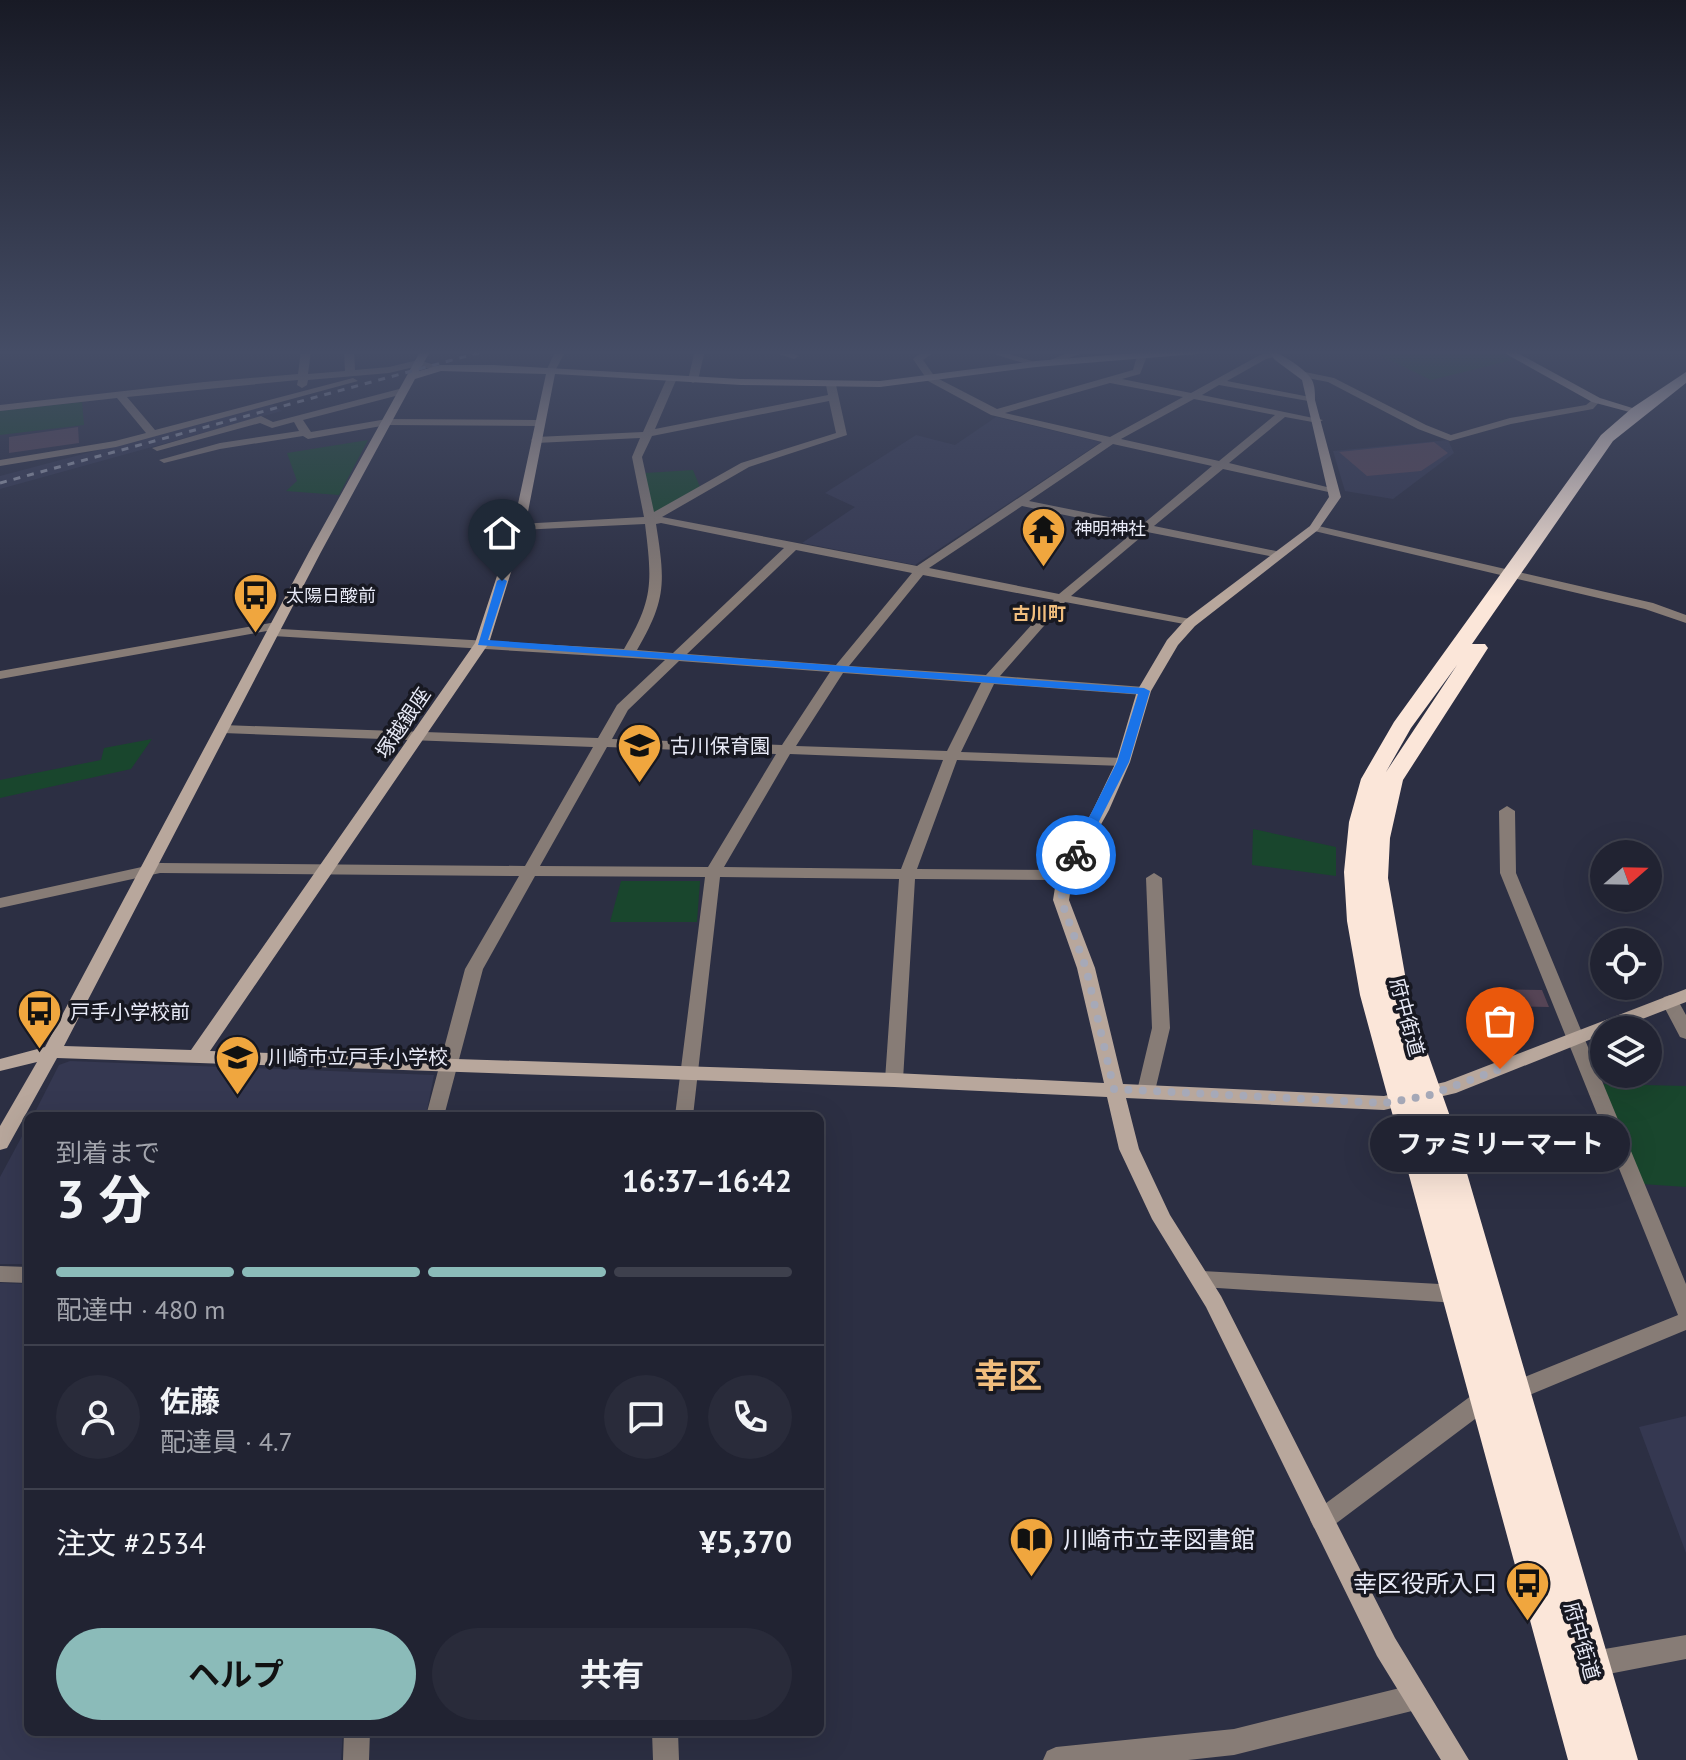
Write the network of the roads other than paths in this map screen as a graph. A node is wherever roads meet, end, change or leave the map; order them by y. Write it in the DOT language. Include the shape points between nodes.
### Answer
graph roads {
  1 [pos="160,432"];
  2 [pos="214,432"];
  3 [pos="270,432"];
  4 [pos="291,432"];
  5 [pos="330,432"];
  6 [pos="382,432"];
  7 [pos="537,432"];
  8 [pos="654,432"];
  9 [pos="841,432"];
  10 [pos="1078,432"];
  11 [pos="1126,432"];
  12 [pos="1259,432"];
  13 [pos="1321,432"];
  14 [pos="1435,432"];
  15 [pos="1471,432"];
  16 [pos="1614,432"];
  17 [pos="1632,432"];
  18 [pos="304,433"];
  19 [pos="153,434"];
  20 [pos="646,434"];
  21 [pos="536,440"];
  22 [pos="1112,440"];
  23 [pos="103,446"];
  24 [pos="157,448"];
  25 [pos="164,460"];
  26 [pos="0,463"];
  27 [pos="1218,464"];
  28 [pos="0,474"];
  29 [pos="1333,490"];
  30 [pos="1020,502"];
  31 [pos="650,519"];
  32 [pos="519,527"];
  33 [pos="1144,527"];
  34 [pos="1314,528"];
  35 [pos="793,546"];
  36 [pos="1276,555"];
  37 [pos="919,570"];
  38 [pos="1518,576"];
  39 [pos="1063,598"];
  40 [pos="1686,619"];
  41 [pos="1190,623"];
  42 [pos="275,629"];
  43 [pos="482,643"];
  44 [pos="628,654"];
  45 [pos="676,658"];
  46 [pos="839,669"];
  47 [pos="0,675"];
  48 [pos="990,679"];
  49 [pos="1144,691"];
  50 [pos="223,729"];
  51 [pos="417,737"];
  52 [pos="604,744"];
  53 [pos="785,750"];
  54 [pos="951,757"];
  55 [pos="1123,762"];
  56 [pos="1507,811"];
  57 [pos="147,870"];
  58 [pos="326,872"];
  59 [pos="529,873"];
  60 [pos="713,873"];
  61 [pos="907,874"];
  62 [pos="1065,875"];
  63 [pos="1154,878"];
  64 [pos="0,903"];
  65 [pos="1678,998"];
  66 [pos="1686,1033"];
  67 [pos="1576,1039"];
  68 [pos="52,1052"];
  69 [pos="196,1057"];
  70 [pos="0,1065"];
  71 [pos="446,1065"];
  72 [pos="687,1073"];
  73 [pos="894,1080"];
  74 [pos="1114,1089"];
  75 [pos="1146,1091"];
  76 [pos="1414,1098"];
  77 [pos="436,1112"];
  78 [pos="684,1112"];
  79 [pos="0,1143"];
  80 [pos="0,1274"];
  81 [pos="24,1275"];
  82 [pos="1202,1279"];
  83 [pos="1458,1294"];
  84 [pos="1686,1310"];
  85 [pos="1686,1321"];
  86 [pos="1515,1391"];
  87 [pos="1487,1397"];
  88 [pos="1322,1520"];
  89 [pos="1686,1647"];
  90 [pos="1593,1664"];
  91 [pos="1416,1697"];
  92 [pos="357,1736"];
  93 [pos="665,1736"];
  94 [pos="1223,1752"];
  95 [pos="356,1760"];
  96 [pos="666,1760"];
  97 [pos="1056,1760"];
  98 [pos="1456,1760"];
  99 [pos="1588,1760"];
  100 [pos="1618,1760"];
  1 -- 19 [label="street"];
  2 -- 24 [label="street"];
  3 -- 25 [label="street"];
  4 -- 18 [label="street"];
  5 -- 18 [label="street"];
  6 -- 42 [label="street"];
  7 -- 21 [label="street, 塚越銀座"];
  8 -- 20 [label="street"];
  9 -- 31 [label="street" via="745,465"];
  10 -- 22 [label="street"];
  11 -- 22 [label="street"];
  12 -- 27 [label="street"];
  13 -- 29 [label="street"];
  14 -- 15 [label="street" via="1450,438"];
  16 -- 38 [label="highway, 府中街道"];
  17 -- 38 [label="highway, 府中街道"];
  19 -- 23 [label="street"];
  20 -- 21 [label="street"];
  20 -- 31 [label="street" via="637,457"];
  21 -- 32 [label="street, 塚越銀座"];
  22 -- 27 [label="street"];
  22 -- 30 [label="street"];
  23 -- 26 [label="street"];
  23 -- 28 [label="street"];
  27 -- 29 [label="street"];
  27 -- 33 [label="street"];
  29 -- 34 [label="street" via="1330,510"];
  30 -- 33 [label="street"];
  30 -- 37 [label="street"];
  31 -- 32 [label="street"];
  31 -- 35 [label="street"];
  31 -- 44 [label="street" via="657,597"];
  32 -- 43 [label="street, 塚越銀座"];
  33 -- 36 [label="street"];
  33 -- 39 [label="street"];
  34 -- 36 [label="street"];
  34 -- 38 [label="street"];
  35 -- 37 [label="street"];
  35 -- 45 [label="street"];
  36 -- 41 [label="street"];
  37 -- 39 [label="street"];
  37 -- 46 [label="street"];
  38 -- 40 [label="street"];
  38 -- 76 [label="highway, 府中街道" via="1395,771 1378,838 1376,878"];
  39 -- 41 [label="street"];
  39 -- 48 [label="street"];
  41 -- 49 [label="street"];
  42 -- 43 [label="street"];
  42 -- 47 [label="street"];
  42 -- 50 [label="street"];
  43 -- 44 [label="street"];
  43 -- 51 [label="street, 塚越銀座"];
  44 -- 45 [label="street"];
  45 -- 46 [label="street"];
  45 -- 52 [label="street" via="622,708"];
  46 -- 48 [label="street"];
  46 -- 53 [label="street"];
  48 -- 49 [label="street"];
  48 -- 54 [label="street"];
  49 -- 55 [label="street"];
  50 -- 51 [label="street"];
  50 -- 57 [label="street"];
  51 -- 52 [label="street"];
  51 -- 58 [label="street, 塚越銀座"];
  52 -- 53 [label="street"];
  52 -- 59 [label="street"];
  53 -- 54 [label="street"];
  53 -- 60 [label="street"];
  54 -- 55 [label="street"];
  54 -- 61 [label="street"];
  55 -- 62 [label="street"];
  56 -- 67 [label="street" via="1508,873"];
  57 -- 58 [label="street"];
  57 -- 64 [label="street"];
  57 -- 68 [label="street"];
  58 -- 59 [label="street"];
  58 -- 69 [label="street, 塚越銀座"];
  59 -- 60 [label="street"];
  59 -- 71 [label="street" via="474,969"];
  60 -- 61 [label="street"];
  60 -- 72 [label="street"];
  61 -- 62 [label="street"];
  61 -- 73 [label="street"];
  62 -- 74 [label="street" via="1061,900 1086,968"];
  63 -- 75 [label="street" via="1161,1028"];
  65 -- 66 [label="street"];
  65 -- 67 [label="street"];
  67 -- 76 [label="street"];
  67 -- 84 [label="street"];
  68 -- 69 [label="street"];
  68 -- 70 [label="street"];
  68 -- 79 [label="street"];
  69 -- 71 [label="street"];
  71 -- 72 [label="street"];
  71 -- 77 [label="street"];
  72 -- 73 [label="street"];
  72 -- 78 [label="street"];
  73 -- 74 [label="street"];
  74 -- 75 [label="street"];
  74 -- 82 [label="street" via="1129,1149 1162,1219"];
  75 -- 76 [label="street" via="1384,1103"];
  76 -- 83 [label="highway, 府中街道"];
  76 -- 86 [label="highway, 府中街道"];
  80 -- 81 [label="street"];
  82 -- 83 [label="street"];
  82 -- 88 [label="street"];
  83 -- 87 [label="highway, 府中街道"];
  85 -- 86 [label="street"];
  86 -- 90 [label="highway, 府中街道"];
  87 -- 88 [label="street"];
  87 -- 99 [label="highway, 府中街道"];
  88 -- 91 [label="street"];
  89 -- 90 [label="street"];
  90 -- 100 [label="highway, 府中街道"];
  91 -- 94 [label="street"];
  91 -- 98 [label="street"];
  92 -- 95 [label="street"];
  93 -- 96 [label="street"];
  94 -- 97 [label="street"];
}
